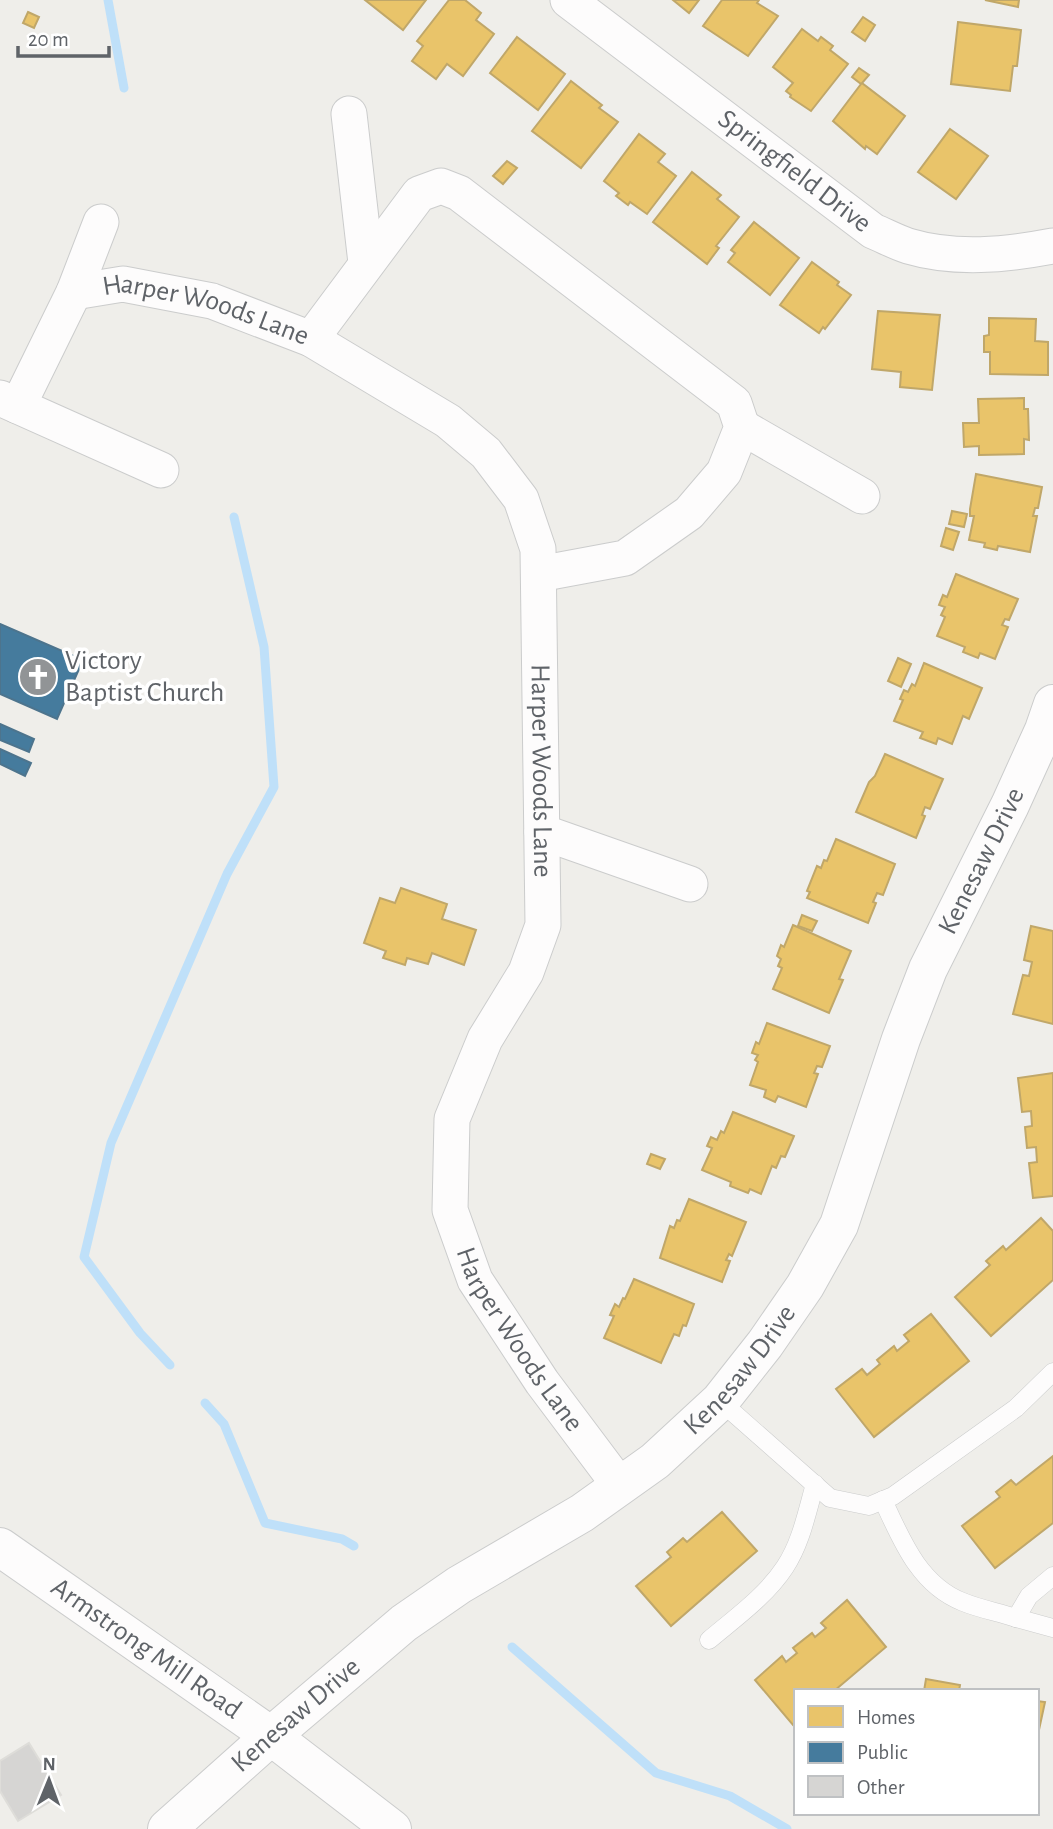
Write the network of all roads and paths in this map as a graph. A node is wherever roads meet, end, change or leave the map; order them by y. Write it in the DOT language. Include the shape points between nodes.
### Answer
graph roads {
  1 [pos="568,0"];
  2 [pos="349,114"];
  3 [pos="101,222"];
  4 [pos="1053,246"];
  5 [pos="366,263"];
  6 [pos="74,292"];
  7 [pos="311,339"];
  8 [pos="9,402"];
  9 [pos="742,428"];
  10 [pos="160,470"];
  11 [pos="862,496"];
  12 [pos="539,574"];
  13 [pos="1053,704"];
  14 [pos="542,832"];
  15 [pos="690,884"];
  16 [pos="1053,1372"];
  17 [pos="719,1401"];
  18 [pos="815,1484"];
  19 [pos="620,1486"];
  20 [pos="883,1500"];
  21 [pos="0,1548"];
  22 [pos="1053,1576"];
  23 [pos="1016,1618"];
  24 [pos="1053,1628"];
  25 [pos="709,1640"];
  26 [pos="271,1736"];
  27 [pos="167,1829"];
  28 [pos="392,1829"];
  1 -- 4 [label="street, Springfield Drive" via="873,231 907,246 945,254 983,255"];
  2 -- 5 [label="street"];
  3 -- 6 [label="street"];
  5 -- 7 [label="street"];
  5 -- 9 [label="street" via="419,194 441,186 458,193 734,403"];
  6 -- 7 [label="street, Harper Woods Lane" via="123,284 212,301"];
  6 -- 8 [label="street"];
  7 -- 12 [label="street, Harper Woods Lane" via="448,421 486,453 521,499 538,549"];
  8 -- 10 [label="street"];
  9 -- 11 [label="street"];
  9 -- 12 [label="street" via="724,472 690,513 625,558"];
  12 -- 14 [label="street, Harper Woods Lane"];
  13 -- 17 [label="street, Kenesaw Drive" via="1010,805 928,969 839,1225 805,1286"];
  14 -- 15 [label="street"];
  14 -- 19 [label="street, Harper Woods Lane" via="543,925 526,972 485,1039 452,1119 450,1210 475,1280 542,1382"];
  16 -- 20 [label="lane" via="1016,1408"];
  17 -- 18 [label="lane"];
  17 -- 19 [label="street, Kenesaw Drive" via="655,1461"];
  18 -- 20 [label="lane" via="830,1498 869,1506"];
  18 -- 25 [label="lane" via="800,1536 785,1567"];
  19 -- 26 [label="street, Kenesaw Drive" via="404,1623"];
  20 -- 23 [label="lane" via="906,1550 930,1581 960,1601"];
  21 -- 26 [label="street, Armstrong Mill Road"];
  22 -- 23 [label="lane" via="1029,1596"];
  23 -- 24 [label="lane"];
  26 -- 27 [label="street, Kenesaw Drive"];
  26 -- 28 [label="street, Armstrong Mill Road"];
}
